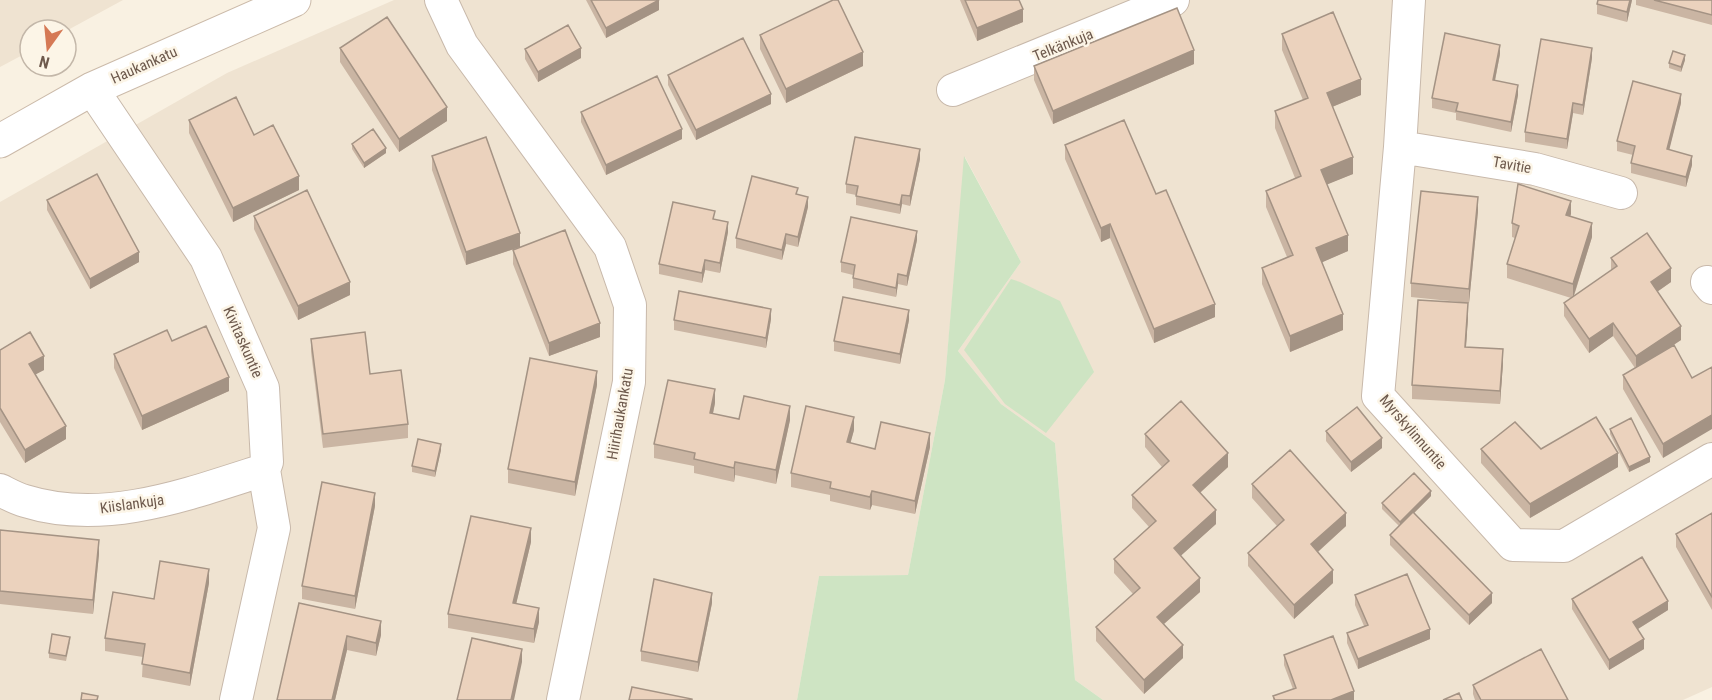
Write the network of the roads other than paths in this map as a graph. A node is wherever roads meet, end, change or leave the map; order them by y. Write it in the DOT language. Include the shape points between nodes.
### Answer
graph roads {
  1 [pos="294,0"];
  2 [pos="441,0"];
  3 [pos="1173,0"];
  4 [pos="1409,0"];
  5 [pos="92,88"];
  6 [pos="954,90"];
  7 [pos="0,141"];
  8 [pos="1400,147"];
  9 [pos="1621,193"];
  10 [pos="1712,459"];
  11 [pos="264,470"];
  12 [pos="0,490"];
  13 [pos="236,700"];
  14 [pos="563,700"];
  1 -- 5 [label="street, Haukankatu"];
  2 -- 14 [label="street, Hiirihaukankatu" via="462,45 610,247 630,305 629,382"];
  3 -- 6 [label="street, Telkänkuja"];
  4 -- 8 [label="street, Myrskylinnuntie"];
  5 -- 7 [label="street, Haukankatu"];
  5 -- 11 [label="street, Kivitaskuntie" via="206,258 263,388 267,462"];
  8 -- 9 [label="street, Tavitie" via="1535,169"];
  8 -- 10 [label="street, Myrskylinnuntie" via="1378,396 1513,545 1564,546"];
  11 -- 12 [label="street, Kiislankuja" via="177,497 118,509 74,511 25,501"];
  11 -- 13 [label="street, Kivitaskuntie" via="274,528"];
}
